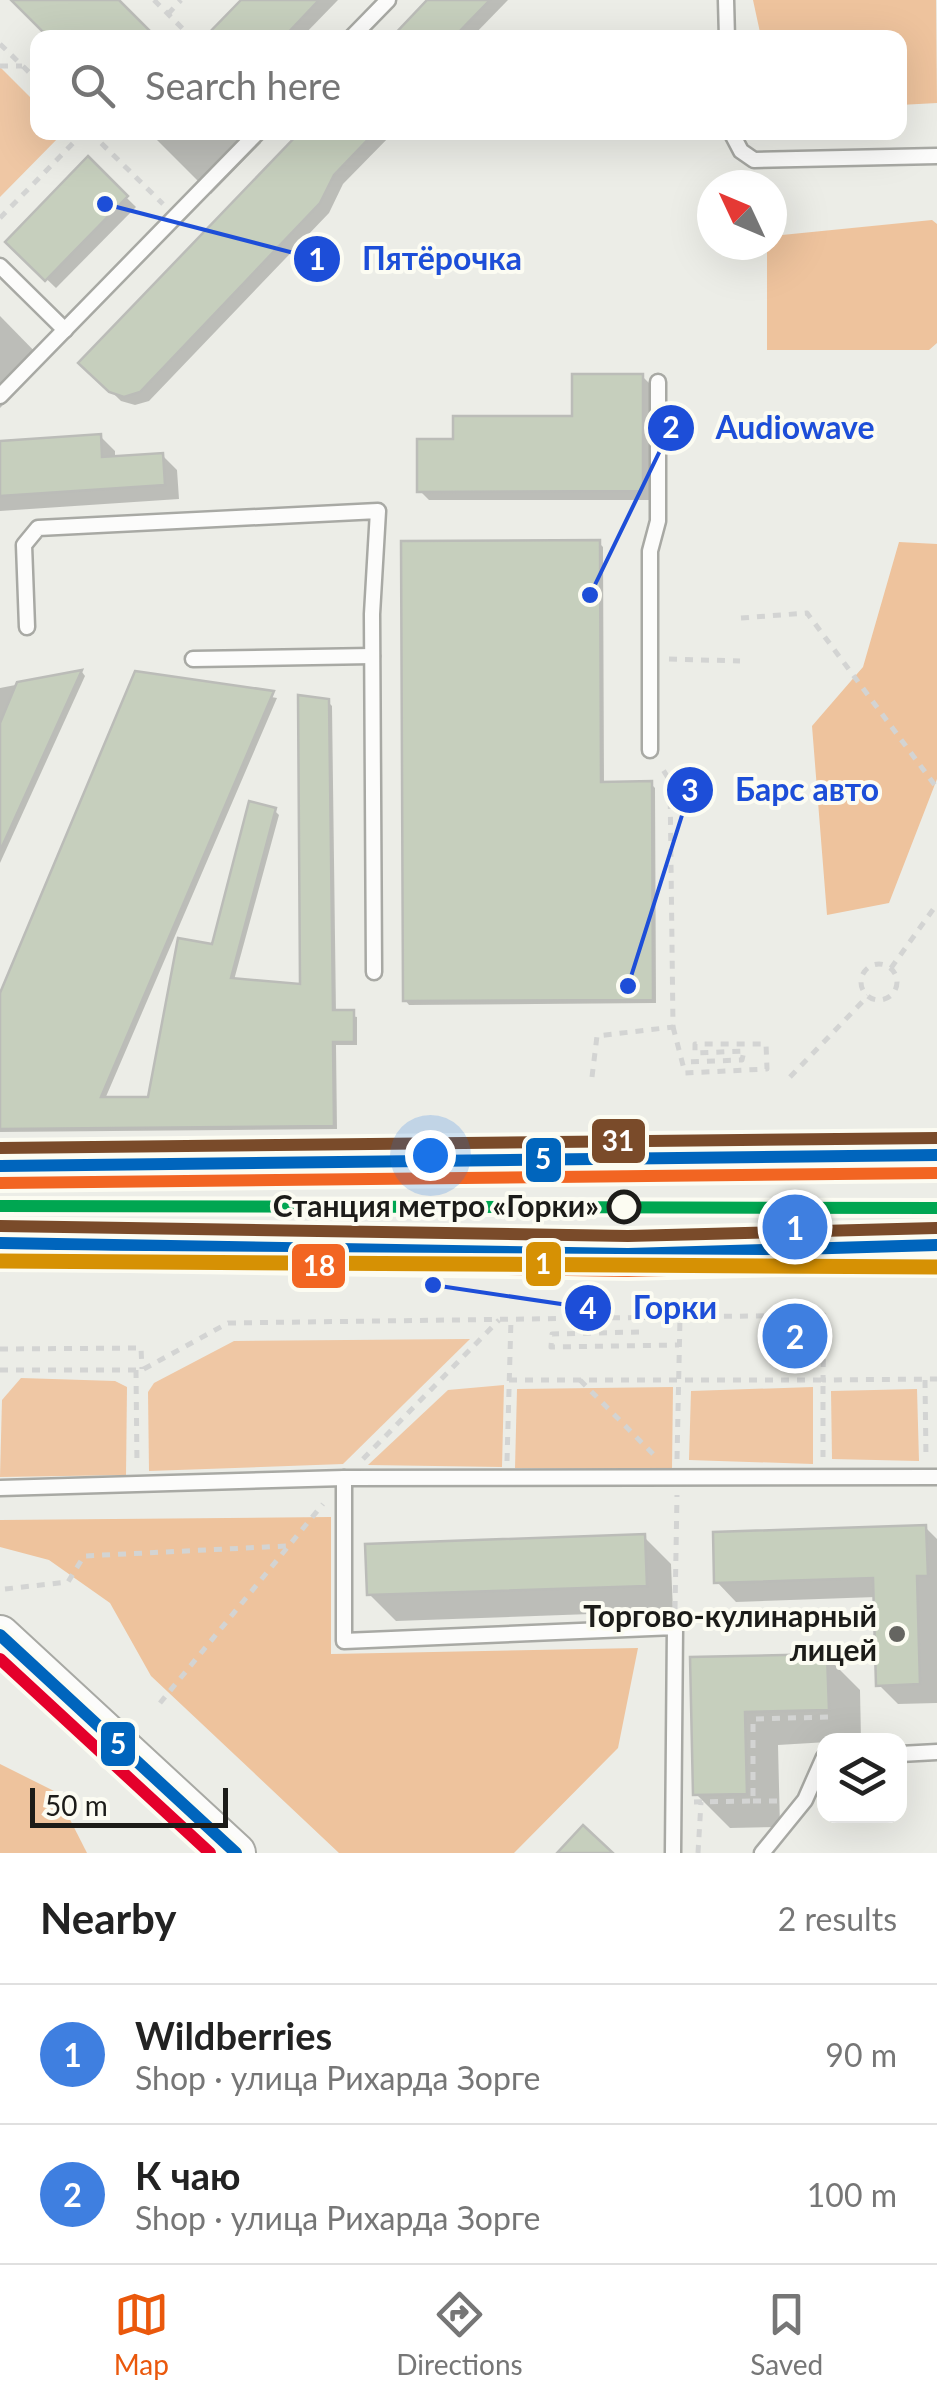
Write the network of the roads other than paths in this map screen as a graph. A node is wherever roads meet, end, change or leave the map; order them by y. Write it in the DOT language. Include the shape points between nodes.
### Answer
graph roads {
  1 [pos="726,0"];
  2 [pos="380,3"];
  3 [pos="358,30"];
  4 [pos="727,30"];
  5 [pos="250,140"];
  6 [pos="735,140"];
  7 [pos="937,156"];
  8 [pos="0,266"];
  9 [pos="65,330"];
  10 [pos="658,382"];
  11 [pos="0,396"];
  12 [pos="27,628"];
  13 [pos="372,656"];
  14 [pos="193,659"];
  15 [pos="650,750"];
  16 [pos="374,972"];
  17 [pos="937,1155"];
  18 [pos="0,1166"];
  19 [pos="0,1243"];
  20 [pos="937,1245"];
  21 [pos="344,1478"];
  22 [pos="932,1478"];
  23 [pos="0,1488"];
  24 [pos="0,1635"];
  25 [pos="937,1752"];
  26 [pos="907,1754"];
  27 [pos="817,1773"];
  28 [pos="236,1853"];
  29 [pos="673,1853"];
  30 [pos="762,1853"];
  1 -- 4 [label="lane"];
  2 -- 3 [label="lane"];
  5 -- 9 [label="lane"];
  6 -- 7 [label="lane" via="754,160"];
  8 -- 9 [label="lane"];
  9 -- 11 [label="lane"];
  10 -- 15 [label="lane"];
  12 -- 13 [label="lane" via="24,545 38,528 378,511"];
  13 -- 14 [label="lane"];
  13 -- 16 [label="lane"];
  17 -- 18 [label="main road"];
  19 -- 20 [label="main road" via="628,1254"];
  21 -- 22 [label="lane"];
  21 -- 23 [label="lane"];
  21 -- 29 [label="lane" via="344,1641 675,1627"];
  24 -- 28 [label="main road"];
  25 -- 26 [label="lane"];
  27 -- 30 [label="lane" via="805,1800"];
}
